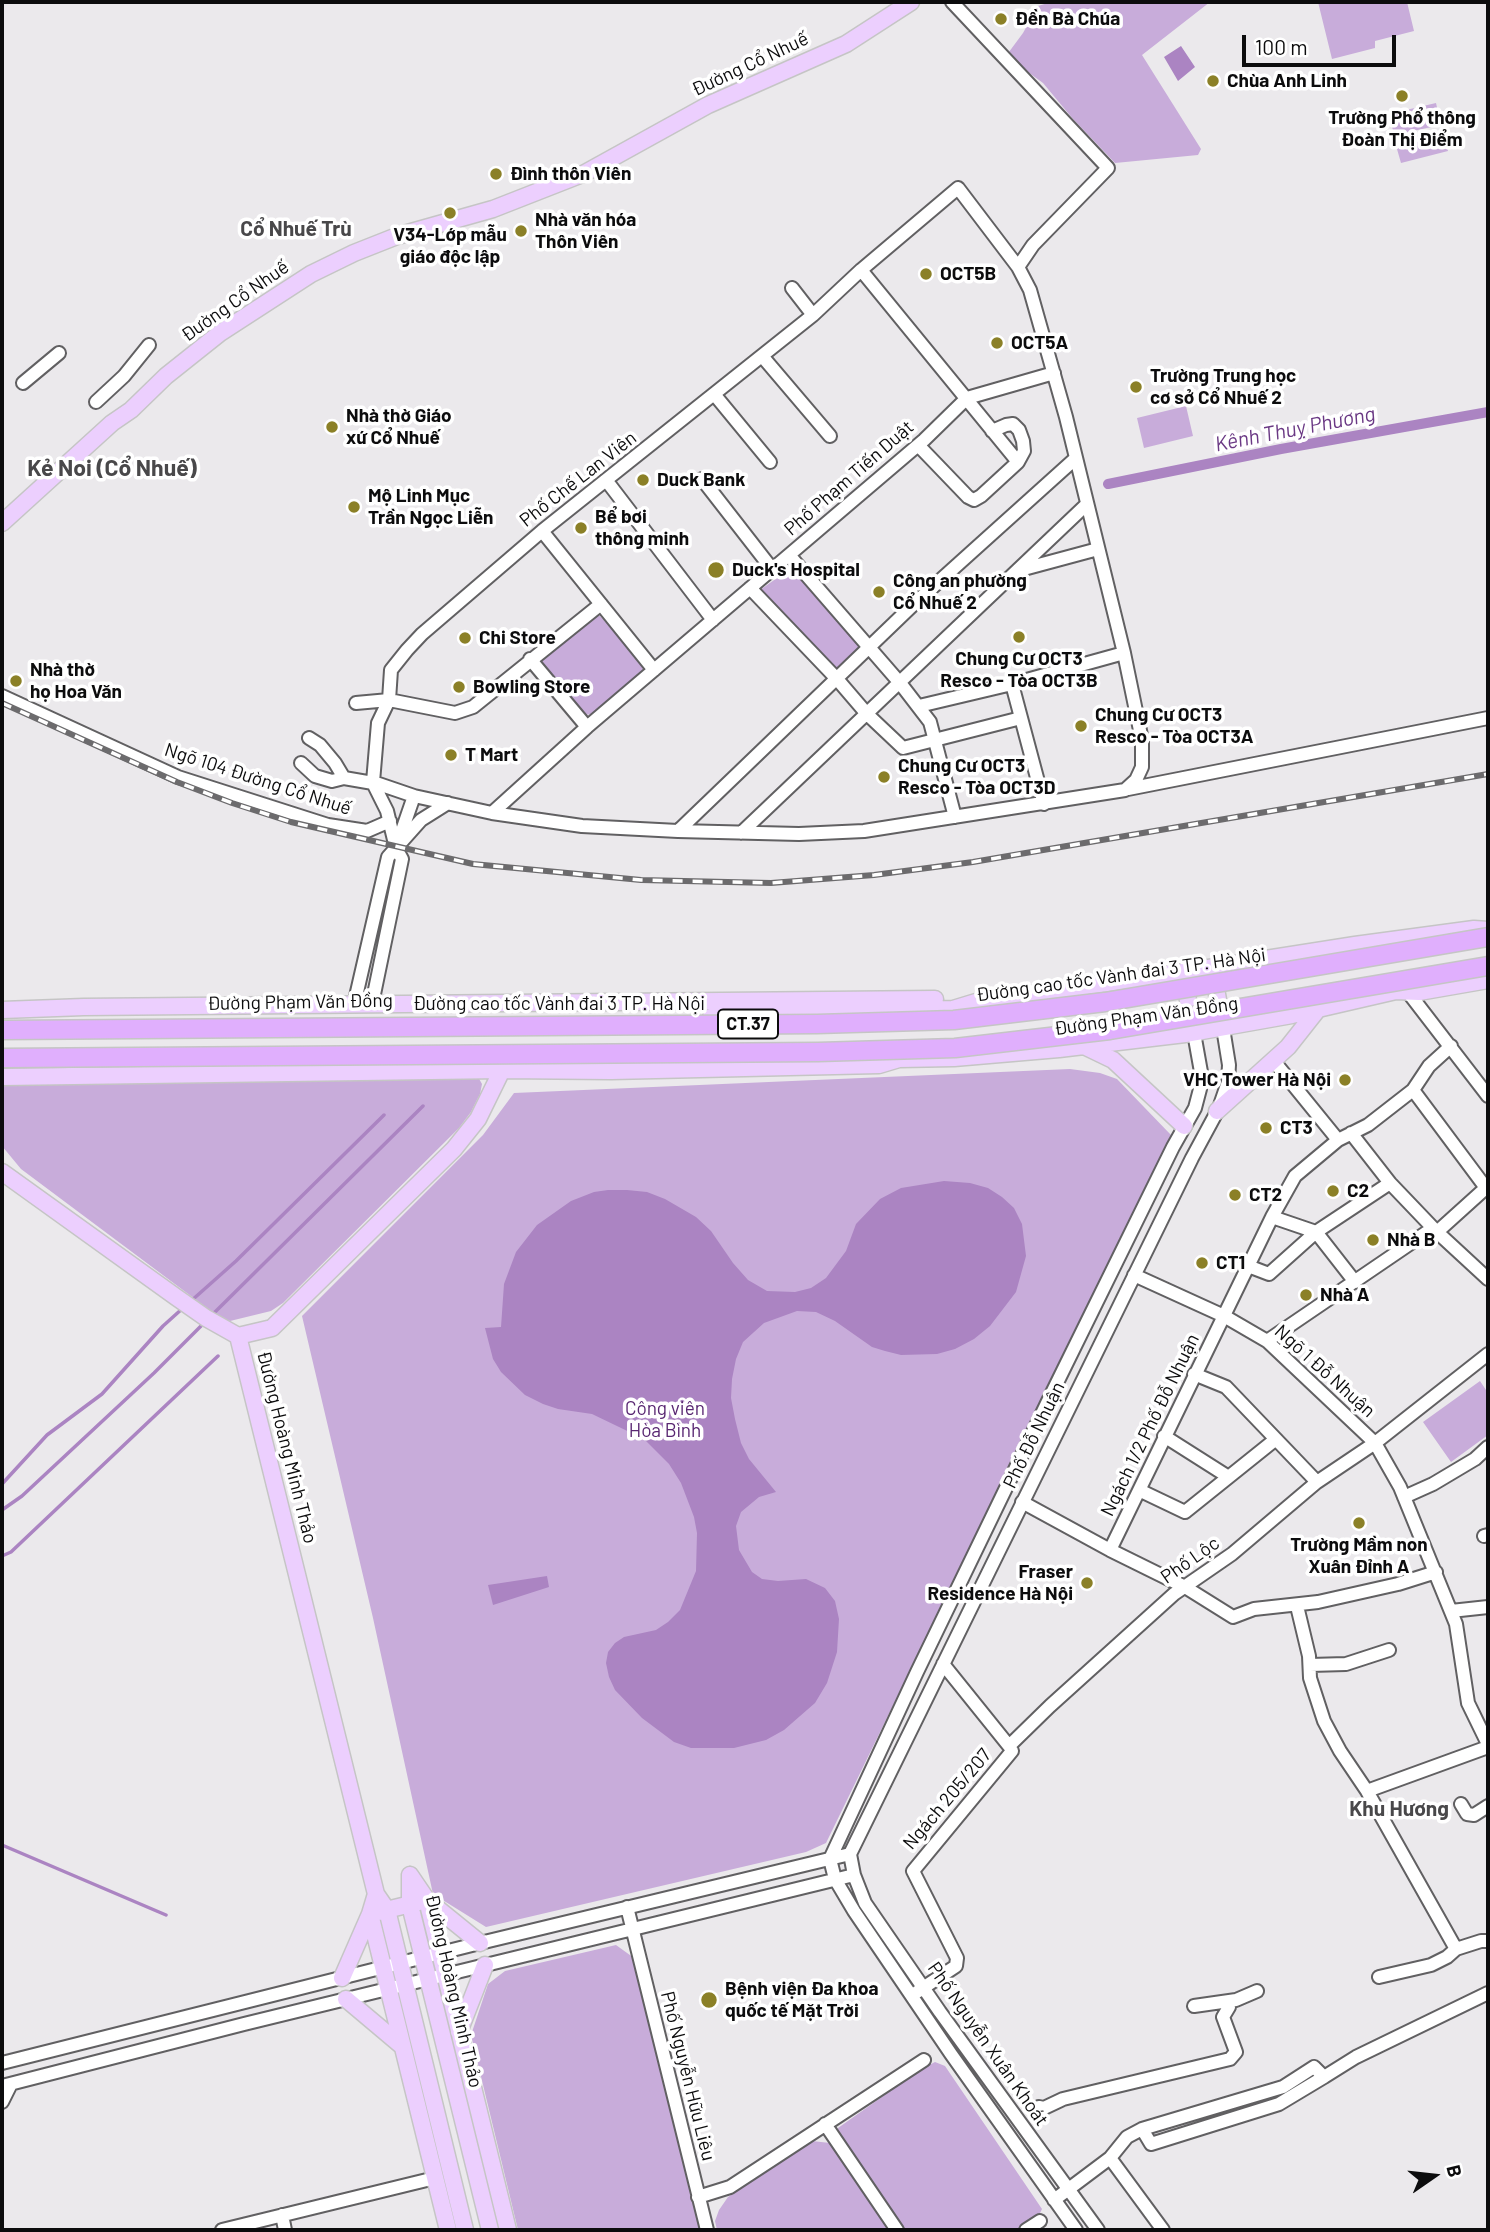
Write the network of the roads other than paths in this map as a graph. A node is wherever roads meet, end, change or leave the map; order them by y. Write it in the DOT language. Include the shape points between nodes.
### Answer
graph roads {
  1 [pos="911,2"];
  2 [pos="952,2"];
  3 [pos="1017,267"];
  4 [pos="861,270"];
  5 [pos="792,288"];
  6 [pos="813,315"];
  7 [pos="149,345"];
  8 [pos="59,353"];
  9 [pos="762,356"];
  10 [pos="1054,373"];
  11 [pos="23,383"];
  12 [pos="714,394"];
  13 [pos="967,398"];
  14 [pos="96,402"];
  15 [pos="992,431"];
  16 [pos="830,436"];
  17 [pos="918,445"];
  18 [pos="1076,458"];
  19 [pos="770,462"];
  20 [pos="1018,462"];
  21 [pos="702,479"];
  22 [pos="606,480"];
  23 [pos="1087,504"];
  24 [pos="2,523"];
  25 [pos="542,531"];
  26 [pos="1098,549"];
  27 [pos="789,555"];
  28 [pos="772,569"];
  29 [pos="1018,571"];
  30 [pos="750,588"];
  31 [pos="601,604"];
  32 [pos="713,620"];
  33 [pos="870,648"];
  34 [pos="1124,653"];
  35 [pos="530,659"];
  36 [pos="654,670"];
  37 [pos="837,679"];
  38 [pos="900,683"];
  39 [pos="1012,684"];
  40 [pos="2,696"];
  41 [pos="389,700"];
  42 [pos="356,703"];
  43 [pos="919,706"];
  44 [pos="867,714"];
  45 [pos="1021,718"];
  46 [pos="1488,718"];
  47 [pos="587,727"];
  48 [pos="309,738"];
  49 [pos="936,741"];
  50 [pos="301,764"];
  51 [pos="344,778"];
  52 [pos="373,783"];
  53 [pos="1125,790"];
  54 [pos="414,796"];
  55 [pos="448,803"];
  56 [pos="1044,804"];
  57 [pos="492,813"];
  58 [pos="955,817"];
  59 [pos="390,821"];
  60 [pos="678,831"];
  61 [pos="741,833"];
  62 [pos="396,848"];
  63 [pos="1485,930"];
  64 [pos="1488,967"];
  65 [pos="1212,968"];
  66 [pos="1183,972"];
  67 [pos="1488,980"];
  68 [pos="1402,992"];
  69 [pos="976,1002"];
  70 [pos="372,1004"];
  71 [pos="354,1005"];
  72 [pos="1318,1009"];
  73 [pos="2,1010"];
  74 [pos="2,1028"];
  75 [pos="1223,1028"];
  76 [pos="1194,1033"];
  77 [pos="1086,1046"];
  78 [pos="1451,1046"];
  79 [pos="900,1059"];
  80 [pos="2,1060"];
  81 [pos="1273,1060"];
  82 [pos="502,1070"];
  83 [pos="2,1077"];
  84 [pos="1483,1079"];
  85 [pos="1413,1090"];
  86 [pos="1488,1096"];
  87 [pos="1217,1111"];
  88 [pos="1184,1126"];
  89 [pos="1351,1133"];
  90 [pos="1338,1140"];
  91 [pos="2,1171"];
  92 [pos="1390,1183"];
  93 [pos="1487,1187"];
  94 [pos="1272,1217"];
  95 [pos="1435,1230"];
  96 [pos="1316,1232"];
  97 [pos="1248,1266"];
  98 [pos="1134,1275"];
  99 [pos="1488,1279"];
  100 [pos="1355,1282"];
  101 [pos="1224,1316"];
  102 [pos="238,1336"];
  103 [pos="1267,1341"];
  104 [pos="1488,1354"];
  105 [pos="1194,1374"];
  106 [pos="1164,1436"];
  107 [pos="1276,1438"];
  108 [pos="1375,1443"];
  109 [pos="1486,1453"];
  110 [pos="1227,1476"];
  111 [pos="1317,1482"];
  112 [pos="1141,1491"];
  113 [pos="1404,1497"];
  114 [pos="1022,1502"];
  115 [pos="1110,1550"];
  116 [pos="976,1551"];
  117 [pos="994,1560"];
  118 [pos="1436,1572"];
  119 [pos="1185,1587"];
  120 [pos="1297,1606"];
  121 [pos="1488,1607"];
  122 [pos="1451,1611"];
  123 [pos="1389,1650"];
  124 [pos="943,1664"];
  125 [pos="1310,1665"];
  126 [pos="1488,1746"];
  127 [pos="1010,1749"];
  128 [pos="988,1780"];
  129 [pos="1367,1791"];
  130 [pos="1461,1804"];
  131 [pos="1488,1806"];
  132 [pos="850,1854"];
  133 [pos="830,1859"];
  134 [pos="854,1875"];
  135 [pos="835,1879"];
  136 [pos="376,1894"];
  137 [pos="427,1900"];
  138 [pos="410,1905"];
  139 [pos="627,1907"];
  140 [pos="387,1910"];
  141 [pos="370,1914"];
  142 [pos="632,1930"];
  143 [pos="1488,1941"];
  144 [pos="480,1943"];
  145 [pos="1456,1949"];
  146 [pos="439,1953"];
  147 [pos="423,1958"];
  148 [pos="400,1964"];
  149 [pos="485,1965"];
  150 [pos="383,1968"];
  151 [pos="445,1975"];
  152 [pos="342,1978"];
  153 [pos="1379,1978"];
  154 [pos="428,1979"];
  155 [pos="405,1985"];
  156 [pos="388,1989"];
  157 [pos="918,1991"];
  158 [pos="1257,1992"];
  159 [pos="1488,1993"];
  160 [pos="346,1999"];
  161 [pos="1227,2002"];
  162 [pos="1194,2006"];
  163 [pos="934,2015"];
  164 [pos="459,2032"];
  165 [pos="441,2036"];
  166 [pos="418,2043"];
  167 [pos="402,2047"];
  168 [pos="925,2060"];
  169 [pos="2,2063"];
  170 [pos="1324,2077"];
  171 [pos="7,2085"];
  172 [pos="2,2102"];
  173 [pos="1039,2106"];
  174 [pos="1199,2112"];
  175 [pos="824,2124"];
  176 [pos="1205,2127"];
  177 [pos="1142,2129"];
  178 [pos="1110,2158"];
  179 [pos="435,2178"];
  180 [pos="1068,2189"];
  181 [pos="698,2197"];
  182 [pos="1054,2200"];
  183 [pos="282,2216"];
  184 [pos="1040,2221"];
  185 [pos="222,2230"];
  186 [pos="285,2230"];
  187 [pos="448,2230"];
  188 [pos="465,2230"];
  189 [pos="490,2230"];
  190 [pos="509,2230"];
  191 [pos="707,2230"];
  192 [pos="897,2230"];
  193 [pos="1027,2230"];
  194 [pos="1076,2230"];
  195 [pos="1098,2230"];
  196 [pos="1163,2230"];
  1 -- 24 [label="main road, Đường Cổ Nhuế" via="846,44 708,105 585,173 493,209 397,236 311,274 220,332"];
  2 -- 3 [label="street" via="1108,168"];
  3 -- 4 [label="street, Phố Chế Lan Viên" via="958,188"];
  3 -- 10 [label="street" via="1030,290"];
  4 -- 6 [label="street, Phố Chế Lan Viên"];
  4 -- 13 [label="street"];
  5 -- 6 [label="street"];
  6 -- 9 [label="street, Phố Chế Lan Viên"];
  7 -- 14 [label="street"];
  8 -- 11 [label="street"];
  9 -- 12 [label="street, Phố Chế Lan Viên"];
  9 -- 16 [label="street"];
  10 -- 13 [label="street, Phố Phạm Tiến Duật"];
  10 -- 18 [label="street"];
  12 -- 19 [label="street"];
  12 -- 22 [label="street, Phố Chế Lan Viên"];
  13 -- 15 [label="street"];
  13 -- 17 [label="street, Phố Phạm Tiến Duật"];
  15 -- 20 [label="street"];
  15 -- 20 [label="street" via="1013,424 1023,441"];
  17 -- 20 [label="street" via="974,500"];
  17 -- 27 [label="street, Phố Phạm Tiến Duật"];
  18 -- 23 [label="street"];
  18 -- 33 [label="street"];
  21 -- 28 [label="street"];
  22 -- 25 [label="street, Phố Chế Lan Viên"];
  22 -- 32 [label="street"];
  23 -- 26 [label="street"];
  23 -- 29 [label="street"];
  25 -- 31 [label="street"];
  25 -- 41 [label="street, Phố Chế Lan Viên" via="422,634 391,670"];
  26 -- 29 [label="street"];
  26 -- 34 [label="street"];
  27 -- 28 [label="street, Phố Phạm Tiến Duật"];
  27 -- 33 [label="street"];
  28 -- 30 [label="street, Phố Phạm Tiến Duật"];
  29 -- 38 [label="street"];
  30 -- 32 [label="street, Phố Phạm Tiến Duật"];
  30 -- 37 [label="street"];
  31 -- 35 [label="street"];
  31 -- 36 [label="street"];
  32 -- 36 [label="street, Phố Phạm Tiến Duật"];
  33 -- 37 [label="street"];
  33 -- 38 [label="street"];
  34 -- 39 [label="street"];
  34 -- 53 [label="street" via="1142,740 1142,767"];
  35 -- 41 [label="street" via="474,707 455,713"];
  35 -- 47 [label="street"];
  36 -- 47 [label="street, Phố Phạm Tiến Duật"];
  37 -- 44 [label="street"];
  37 -- 60 [label="street"];
  38 -- 43 [label="street"];
  38 -- 44 [label="street"];
  39 -- 43 [label="street"];
  39 -- 45 [label="street"];
  40 -- 59 [label="street, Ngõ 104 Đường Cổ Nhuế" via="178,777 328,825 367,831"];
  41 -- 42 [label="street"];
  41 -- 52 [label="street, Phố Chế Lan Viên" via="378,723"];
  43 -- 49 [label="street"];
  44 -- 49 [label="street" via="903,748"];
  44 -- 61 [label="street"];
  45 -- 49 [label="street"];
  45 -- 56 [label="street"];
  46 -- 53 [label="street"];
  47 -- 57 [label="street, Phố Phạm Tiến Duật"];
  48 -- 51 [label="street" via="320,745"];
  49 -- 58 [label="street"];
  50 -- 51 [label="street" via="316,776 332,781"];
  51 -- 52 [label="street"];
  52 -- 54 [label="street"];
  52 -- 59 [label="street"];
  53 -- 56 [label="street"];
  54 -- 55 [label="street"];
  54 -- 62 [label="street"];
  55 -- 57 [label="street"];
  55 -- 62 [label="street" via="421,820"];
  56 -- 58 [label="street"];
  57 -- 60 [label="street" via="582,826"];
  58 -- 61 [label="street" via="864,831"];
  59 -- 62 [label="street"];
  60 -- 61 [label="street"];
  62 -- 70 [label="street" via="402,859"];
  62 -- 71 [label="street" via="388,857"];
  63 -- 65 [label="main road, Đường Phạm Văn Đồng"];
  63 -- 74 [label="highway, Đường cao tốc Vành đai 3 TP. Hà Nội / CT.37, bridge" via="1105,1002 954,1020"];
  64 -- 68 [label="main road, Đường Phạm Văn Đồng" via="1417,980"];
  64 -- 80 [label="highway, CT.37, bridge" via="1110,1030 955,1048"];
  65 -- 66 [label="main road, Đường Phạm Văn Đồng"];
  65 -- 75 [label="main road"];
  66 -- 69 [label="main road, Đường Phạm Văn Đồng"];
  66 -- 76 [label="main road"];
  67 -- 68 [label="main road, Đường Phạm Văn Đồng"];
  68 -- 72 [label="main road, Đường Phạm Văn Đồng"];
  68 -- 78 [label="street"];
  69 -- 70 [label="main road, Đường Phạm Văn Đồng" via="952,998"];
  69 -- 74 [label="main road, Đường Phạm Văn Đồng" via="953,1009 611,1020"];
  70 -- 71 [label="main road, Đường Phạm Văn Đồng"];
  71 -- 73 [label="main road, Đường Phạm Văn Đồng"];
  72 -- 75 [label="main road, Đường Phạm Văn Đồng"];
  72 -- 81 [label="main road"];
  75 -- 76 [label="main road, Đường Phạm Văn Đồng"];
  75 -- 87 [label="street, Phố Đỗ Nhuận" via="1228,1082"];
  76 -- 77 [label="main road, Đường Phạm Văn Đồng"];
  76 -- 88 [label="street, Phố Đỗ Nhuận" via="1200,1089"];
  77 -- 79 [label="main road, Đường Phạm Văn Đồng"];
  77 -- 88 [label="main road" via="1113,1060"];
  78 -- 84 [label="street"];
  78 -- 85 [label="street, Ngách 1/2 Phố Đỗ Nhuận" via="1429,1066"];
  79 -- 80 [label="main road, Đường Phạm Văn Đồng" via="878,1052"];
  79 -- 82 [label="main road, Đường Phạm Văn Đồng" via="879,1065"];
  81 -- 87 [label="main road"];
  81 -- 90 [label="street"];
  82 -- 83 [label="main road, Đường Phạm Văn Đồng"];
  82 -- 102 [label="main road" via="478,1119 454,1149 272,1328"];
  84 -- 86 [label="street"];
  85 -- 89 [label="street, Ngách 1/2 Phố Đỗ Nhuận"];
  85 -- 93 [label="street"];
  87 -- 98 [label="street, Phố Đỗ Nhuận"];
  88 -- 116 [label="street, Phố Đỗ Nhuận"];
  89 -- 90 [label="street, Ngách 1/2 Phố Đỗ Nhuận"];
  89 -- 92 [label="street"];
  90 -- 94 [label="street, Ngách 1/2 Phố Đỗ Nhuận" via="1296,1176"];
  91 -- 102 [label="main road" via="206,1318"];
  92 -- 95 [label="street"];
  92 -- 96 [label="street"];
  93 -- 95 [label="street"];
  94 -- 96 [label="street"];
  94 -- 97 [label="street, Ngách 1/2 Phố Đỗ Nhuận"];
  95 -- 99 [label="street"];
  95 -- 100 [label="street"];
  96 -- 97 [label="street" via="1269,1274"];
  96 -- 100 [label="street"];
  97 -- 101 [label="street, Ngách 1/2 Phố Đỗ Nhuận"];
  98 -- 101 [label="street, Ngõ 1 Đỗ Nhuận"];
  98 -- 114 [label="street, Phố Đỗ Nhuận"];
  100 -- 103 [label="street"];
  101 -- 103 [label="street, Ngõ 1 Đỗ Nhuận"];
  101 -- 105 [label="street, Ngách 1/2 Phố Đỗ Nhuận"];
  102 -- 136 [label="main road, Đường Hoàng Minh Thảo"];
  103 -- 108 [label="street, Ngõ 1 Đỗ Nhuận"];
  104 -- 108 [label="street, Phố Lộc"];
  105 -- 106 [label="street, Ngách 1/2 Phố Đỗ Nhuận"];
  105 -- 107 [label="street" via="1226,1387"];
  106 -- 110 [label="street"];
  106 -- 112 [label="street, Ngách 1/2 Phố Đỗ Nhuận"];
  107 -- 110 [label="street"];
  107 -- 111 [label="street"];
  108 -- 111 [label="street, Phố Lộc"];
  108 -- 113 [label="street, Ngõ 1 Đỗ Nhuận"];
  109 -- 113 [label="street"];
  110 -- 112 [label="street" via="1185,1513"];
  111 -- 119 [label="street, Phố Lộc"];
  112 -- 115 [label="street, Ngách 1/2 Phố Đỗ Nhuận"];
  113 -- 118 [label="street, Ngõ 1 Đỗ Nhuận"];
  114 -- 115 [label="street"];
  114 -- 117 [label="street, Phố Đỗ Nhuận"];
  115 -- 119 [label="street"];
  116 -- 117 [label="street"];
  116 -- 133 [label="street, Phố Đỗ Nhuận"];
  117 -- 124 [label="street, Phố Đỗ Nhuận"];
  118 -- 120 [label="street"];
  118 -- 122 [label="street, Ngõ 1 Đỗ Nhuận"];
  119 -- 120 [label="street" via="1233,1617 1254,1609"];
  119 -- 127 [label="street, Phố Lộc" via="1060,1696"];
  120 -- 125 [label="street"];
  121 -- 122 [label="street"];
  122 -- 126 [label="street, Ngõ 1 Đỗ Nhuận" via="1468,1703"];
  123 -- 125 [label="street" via="1346,1664"];
  124 -- 127 [label="street"];
  124 -- 132 [label="street, Phố Đỗ Nhuận"];
  125 -- 129 [label="street" via="1324,1721"];
  126 -- 129 [label="street"];
  127 -- 128 [label="street, Phố Lộc" via="986,1771"];
  128 -- 157 [label="street, Ngách 205/207" via="913,1871 957,1958 956,1966"];
  129 -- 145 [label="street"];
  130 -- 131 [label="street" via="1474,1815"];
  132 -- 133 [label="street"];
  132 -- 134 [label="street, Phố Nguyễn Xuân Khoát"];
  133 -- 135 [label="street, Phố Nguyễn Xuân Khoát"];
  133 -- 139 [label="street"];
  134 -- 135 [label="street"];
  134 -- 157 [label="street, Phố Nguyễn Xuân Khoát" via="865,1903"];
  135 -- 142 [label="street"];
  135 -- 157 [label="street, Phố Nguyễn Xuân Khoát" via="853,1911"];
  136 -- 140 [label="main road, Đường Hoàng Minh Thảo"];
  136 -- 141 [label="main road"];
  137 -- 138 [label="main road"];
  137 -- 138 [label="main road, Đường Hoàng Minh Thảo" via="410,1875"];
  137 -- 144 [label="main road"];
  137 -- 146 [label="main road, Đường Hoàng Minh Thảo"];
  138 -- 140 [label="main road"];
  138 -- 147 [label="main road, Đường Hoàng Minh Thảo"];
  139 -- 142 [label="street, Phố Nguyễn Hữu Liêu"];
  139 -- 144 [label="street"];
  140 -- 141 [label="main road"];
  140 -- 148 [label="main road, Đường Hoàng Minh Thảo"];
  141 -- 150 [label="main road"];
  141 -- 152 [label="main road"];
  142 -- 149 [label="street"];
  142 -- 181 [label="street, Phố Nguyễn Hữu Liêu"];
  143 -- 145 [label="street"];
  144 -- 146 [label="street"];
  145 -- 153 [label="street" via="1431,1965"];
  146 -- 147 [label="street"];
  146 -- 151 [label="main road, Đường Hoàng Minh Thảo"];
  147 -- 148 [label="street"];
  147 -- 154 [label="main road, Đường Hoàng Minh Thảo"];
  148 -- 150 [label="street"];
  148 -- 155 [label="main road, Đường Hoàng Minh Thảo"];
  149 -- 151 [label="street"];
  149 -- 164 [label="main road"];
  150 -- 152 [label="street"];
  150 -- 156 [label="main road"];
  151 -- 154 [label="street"];
  151 -- 164 [label="main road, Đường Hoàng Minh Thảo"];
  152 -- 169 [label="street"];
  154 -- 155 [label="street"];
  154 -- 165 [label="main road, Đường Hoàng Minh Thảo"];
  155 -- 156 [label="street"];
  155 -- 166 [label="main road, Đường Hoàng Minh Thảo"];
  156 -- 160 [label="street"];
  156 -- 167 [label="main road"];
  157 -- 163 [label="street, Phố Nguyễn Xuân Khoát"];
  158 -- 161 [label="street"];
  159 -- 170 [label="street"];
  160 -- 167 [label="main road"];
  160 -- 171 [label="street"];
  161 -- 162 [label="street"];
  161 -- 173 [label="street" via="1223,2017 1236,2052 1230,2059"];
  163 -- 180 [label="street, Phố Nguyễn Xuân Khoát"];
  163 -- 182 [label="street, Phố Nguyễn Xuân Khoát"];
  164 -- 165 [label="main road"];
  164 -- 190 [label="main road, Đường Hoàng Minh Thảo"];
  165 -- 189 [label="main road, Đường Hoàng Minh Thảo"];
  166 -- 167 [label="main road"];
  166 -- 188 [label="main road, Đường Hoàng Minh Thảo"];
  167 -- 179 [label="main road"];
  168 -- 175 [label="street"];
  170 -- 174 [label="street" via="1314,2067 1283,2087"];
  170 -- 176 [label="street" via="1279,2104"];
  171 -- 172 [label="street"];
  174 -- 176 [label="street"];
  174 -- 177 [label="street"];
  175 -- 181 [label="street" via="730,2187"];
  175 -- 192 [label="street"];
  176 -- 177 [label="street" via="1151,2144"];
  177 -- 178 [label="street" via="1126,2137"];
  178 -- 180 [label="street"];
  178 -- 196 [label="street"];
  179 -- 183 [label="street"];
  179 -- 187 [label="main road"];
  180 -- 182 [label="street"];
  180 -- 195 [label="street, Phố Nguyễn Xuân Khoát"];
  181 -- 191 [label="street, Phố Nguyễn Hữu Liêu"];
  182 -- 194 [label="street, Phố Nguyễn Xuân Khoát"];
  183 -- 185 [label="street"];
  183 -- 186 [label="street"];
  184 -- 193 [label="street"];
}
